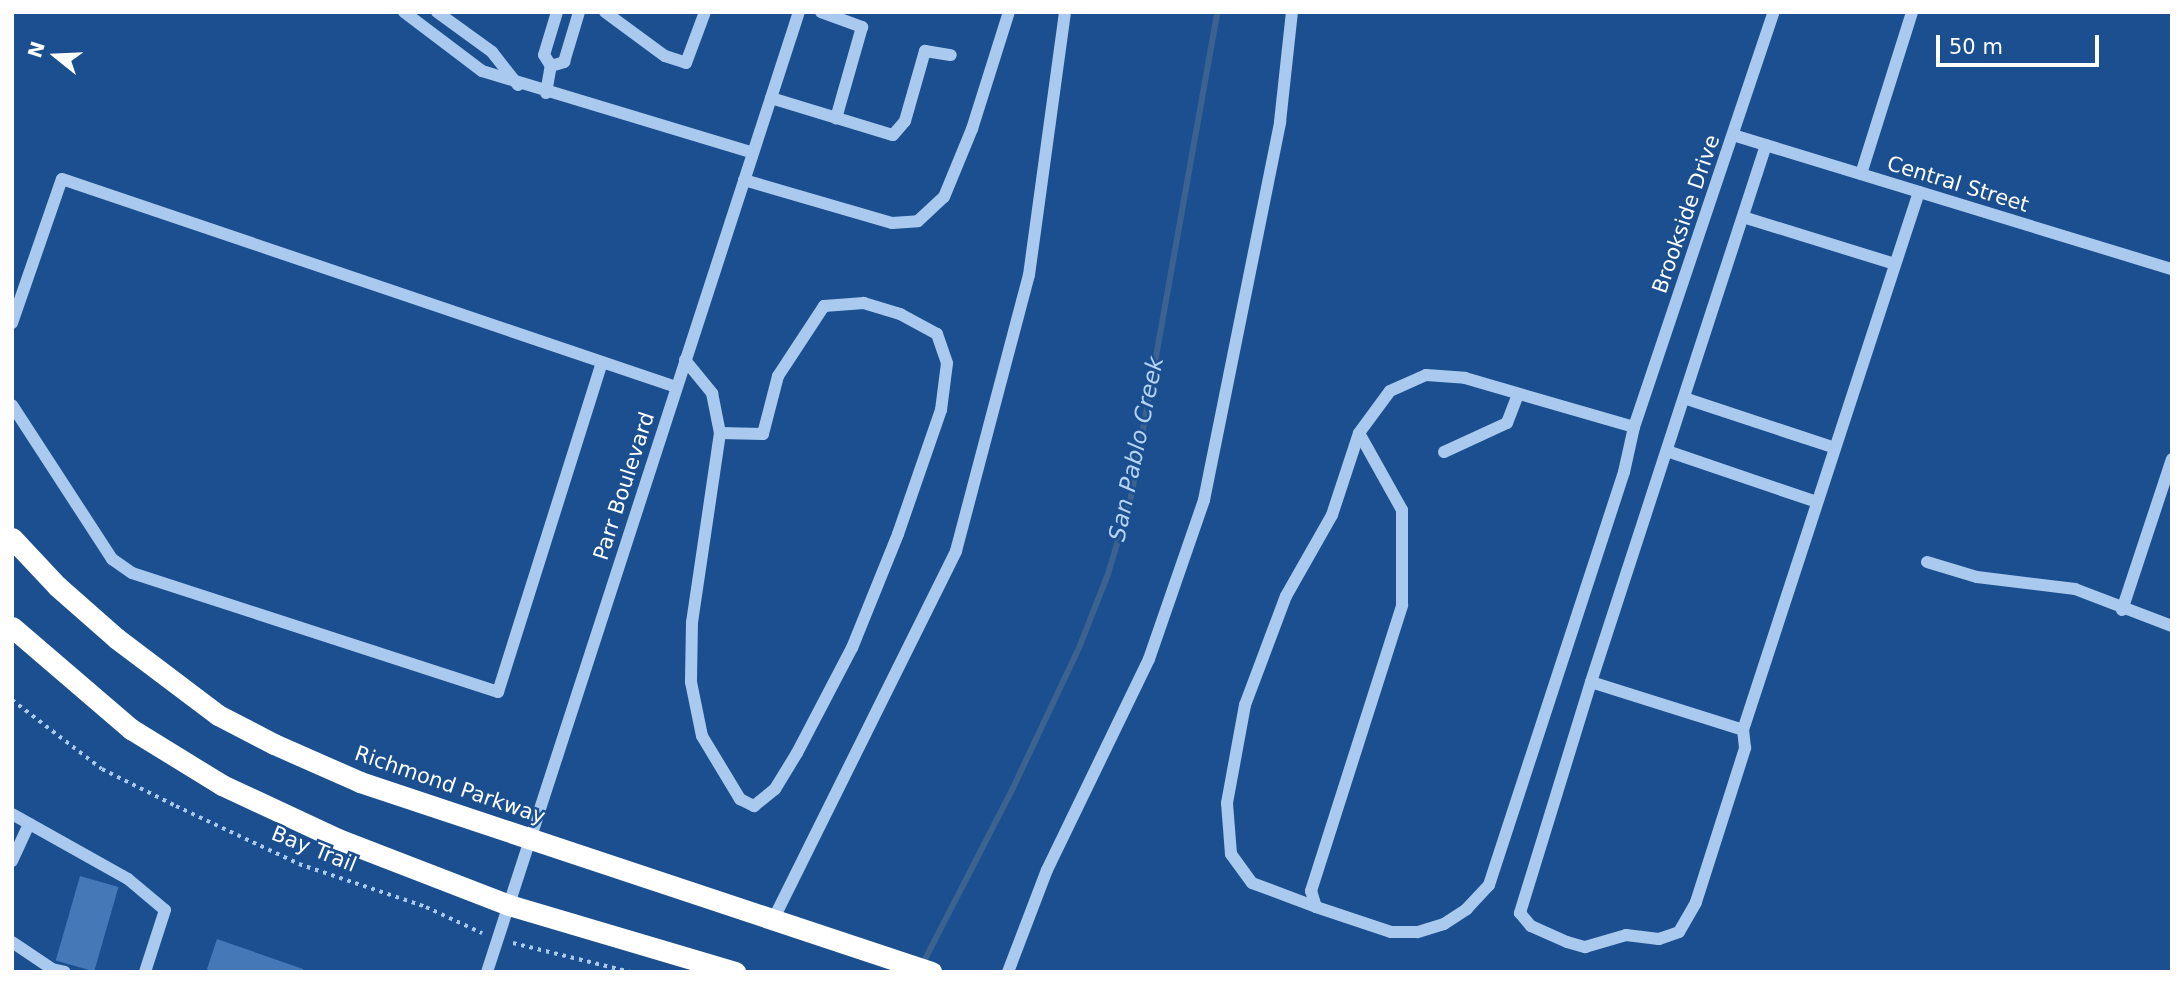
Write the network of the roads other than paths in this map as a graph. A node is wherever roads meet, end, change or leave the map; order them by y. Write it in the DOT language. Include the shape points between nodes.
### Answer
graph roads {
  1 [pos="404,12"];
  2 [pos="437,12"];
  3 [pos="558,12"];
  4 [pos="579,12"];
  5 [pos="605,12"];
  6 [pos="705,12"];
  7 [pos="799,12"];
  8 [pos="821,12"];
  9 [pos="1009,12"];
  10 [pos="1065,12"];
  11 [pos="1292,12"];
  12 [pos="1773,12"];
  13 [pos="1912,12"];
  14 [pos="951,55"];
  15 [pos="551,66"];
  16 [pos="519,85"];
  17 [pos="546,93"];
  18 [pos="771,98"];
  19 [pos="836,118"];
  20 [pos="1733,135"];
  21 [pos="1766,145"];
  22 [pos="753,153"];
  23 [pos="1861,174"];
  24 [pos="744,180"];
  25 [pos="1919,192"];
  26 [pos="1743,217"];
  27 [pos="1895,264"];
  28 [pos="2172,269"];
  29 [pos="12,323"];
  30 [pos="685,360"];
  31 [pos="603,363"];
  32 [pos="676,387"];
  33 [pos="1518,395"];
  34 [pos="1684,398"];
  35 [pos="12,405"];
  36 [pos="1633,427"];
  37 [pos="720,433"];
  38 [pos="1359,433"];
  39 [pos="1835,448"];
  40 [pos="1667,451"];
  41 [pos="1444,452"];
  42 [pos="2172,458"];
  43 [pos="1817,502"];
  44 [pos="12,538"];
  45 [pos="1927,562"];
  46 [pos="2122,610"];
  47 [pos="2172,626"];
  48 [pos="12,627"];
  49 [pos="1591,681"];
  50 [pos="1742,730"];
  51 [pos="12,814"];
  52 [pos="29,824"];
  53 [pos="528,839"];
  54 [pos="12,861"];
  55 [pos="509,905"];
  56 [pos="1316,907"];
  57 [pos="773,920"];
  58 [pos="12,942"];
  59 [pos="65,972"];
  60 [pos="145,972"];
  61 [pos="486,972"];
  62 [pos="735,972"];
  63 [pos="931,972"];
  64 [pos="1008,972"];
  1 -- 16 [label="street" via="482,71"];
  2 -- 16 [label="street" via="492,52"];
  3 -- 15 [label="street" via="544,55"];
  4 -- 15 [label="street" via="564,62"];
  5 -- 6 [label="street" via="665,56 686,63"];
  7 -- 18 [label="street, Parr Boulevard"];
  8 -- 19 [label="street" via="862,27"];
  9 -- 24 [label="street" via="972,129 944,197 918,221 892,223"];
  10 -- 57 [label="street" via="1029,275 956,551"];
  11 -- 64 [label="street" via="1280,122 1204,499 1149,659 1047,870"];
  12 -- 20 [label="street, Brookside Drive"];
  13 -- 23 [label="street"];
  14 -- 19 [label="street" via="925,51 905,121 893,135"];
  15 -- 17 [label="street"];
  16 -- 17 [label="street"];
  17 -- 22 [label="street"];
  18 -- 19 [label="street"];
  18 -- 22 [label="street, Parr Boulevard"];
  20 -- 21 [label="street, Central Street"];
  20 -- 36 [label="street, Brookside Drive"];
  21 -- 23 [label="street, Central Street"];
  21 -- 26 [label="street"];
  22 -- 24 [label="street, Parr Boulevard"];
  23 -- 25 [label="street, Central Street"];
  24 -- 30 [label="street, Parr Boulevard"];
  25 -- 27 [label="street"];
  25 -- 28 [label="street, Central Street"];
  26 -- 27 [label="street"];
  26 -- 34 [label="street"];
  27 -- 39 [label="street"];
  29 -- 31 [label="street" via="62,179"];
  30 -- 32 [label="street, Parr Boulevard"];
  30 -- 37 [label="street" via="712,393"];
  31 -- 32 [label="street"];
  31 -- 35 [label="street" via="498,692 132,573 112,559"];
  32 -- 53 [label="street, Parr Boulevard"];
  33 -- 36 [label="street, Brookside Drive"];
  33 -- 38 [label="street, Brookside Drive" via="1465,378 1426,375 1390,391"];
  33 -- 41 [label="street" via="1507,423"];
  34 -- 39 [label="street"];
  34 -- 40 [label="street"];
  36 -- 56 [label="street, Brookside Drive" via="1624,472 1489,885 1467,909 1444,924 1417,932 1391,932"];
  37 -- 37 [label="street" via="692,622 691,682 702,736 740,799 754,806 775,789 803,742 852,648 898,534 941,410 947,363 937,334 900,314 864,303 824,306 778,376 763,434"];
  38 -- 56 [label="street" via="1402,510 1402,605 1311,891"];
  38 -- 56 [label="street, Brookside Drive" via="1332,515 1286,596 1245,705 1227,803 1231,854 1252,883"];
  39 -- 43 [label="street"];
  40 -- 43 [label="street"];
  40 -- 49 [label="street"];
  42 -- 46 [label="street"];
  43 -- 50 [label="street"];
  44 -- 53 [label="highway, Richmond Parkway" via="116,638 218,715 360,782"];
  45 -- 46 [label="street" via="1977,577 2075,589"];
  46 -- 47 [label="street"];
  48 -- 55 [label="highway" via="131,729 222,785 338,839"];
  49 -- 50 [label="street"];
  49 -- 50 [label="street" via="1520,913 1531,926 1567,942 1585,947 1626,935 1659,939 1679,932 1696,902 1737,774 1745,748"];
  51 -- 52 [label="street"];
  52 -- 54 [label="street"];
  52 -- 60 [label="street" via="128,879 165,910"];
  53 -- 55 [label="street, Parr Boulevard"];
  53 -- 57 [label="highway, Richmond Parkway"];
  55 -- 61 [label="street, Parr Boulevard"];
  55 -- 62 [label="highway"];
  57 -- 63 [label="highway, Richmond Parkway"];
  58 -- 59 [label="street" via="52,969"];
}
